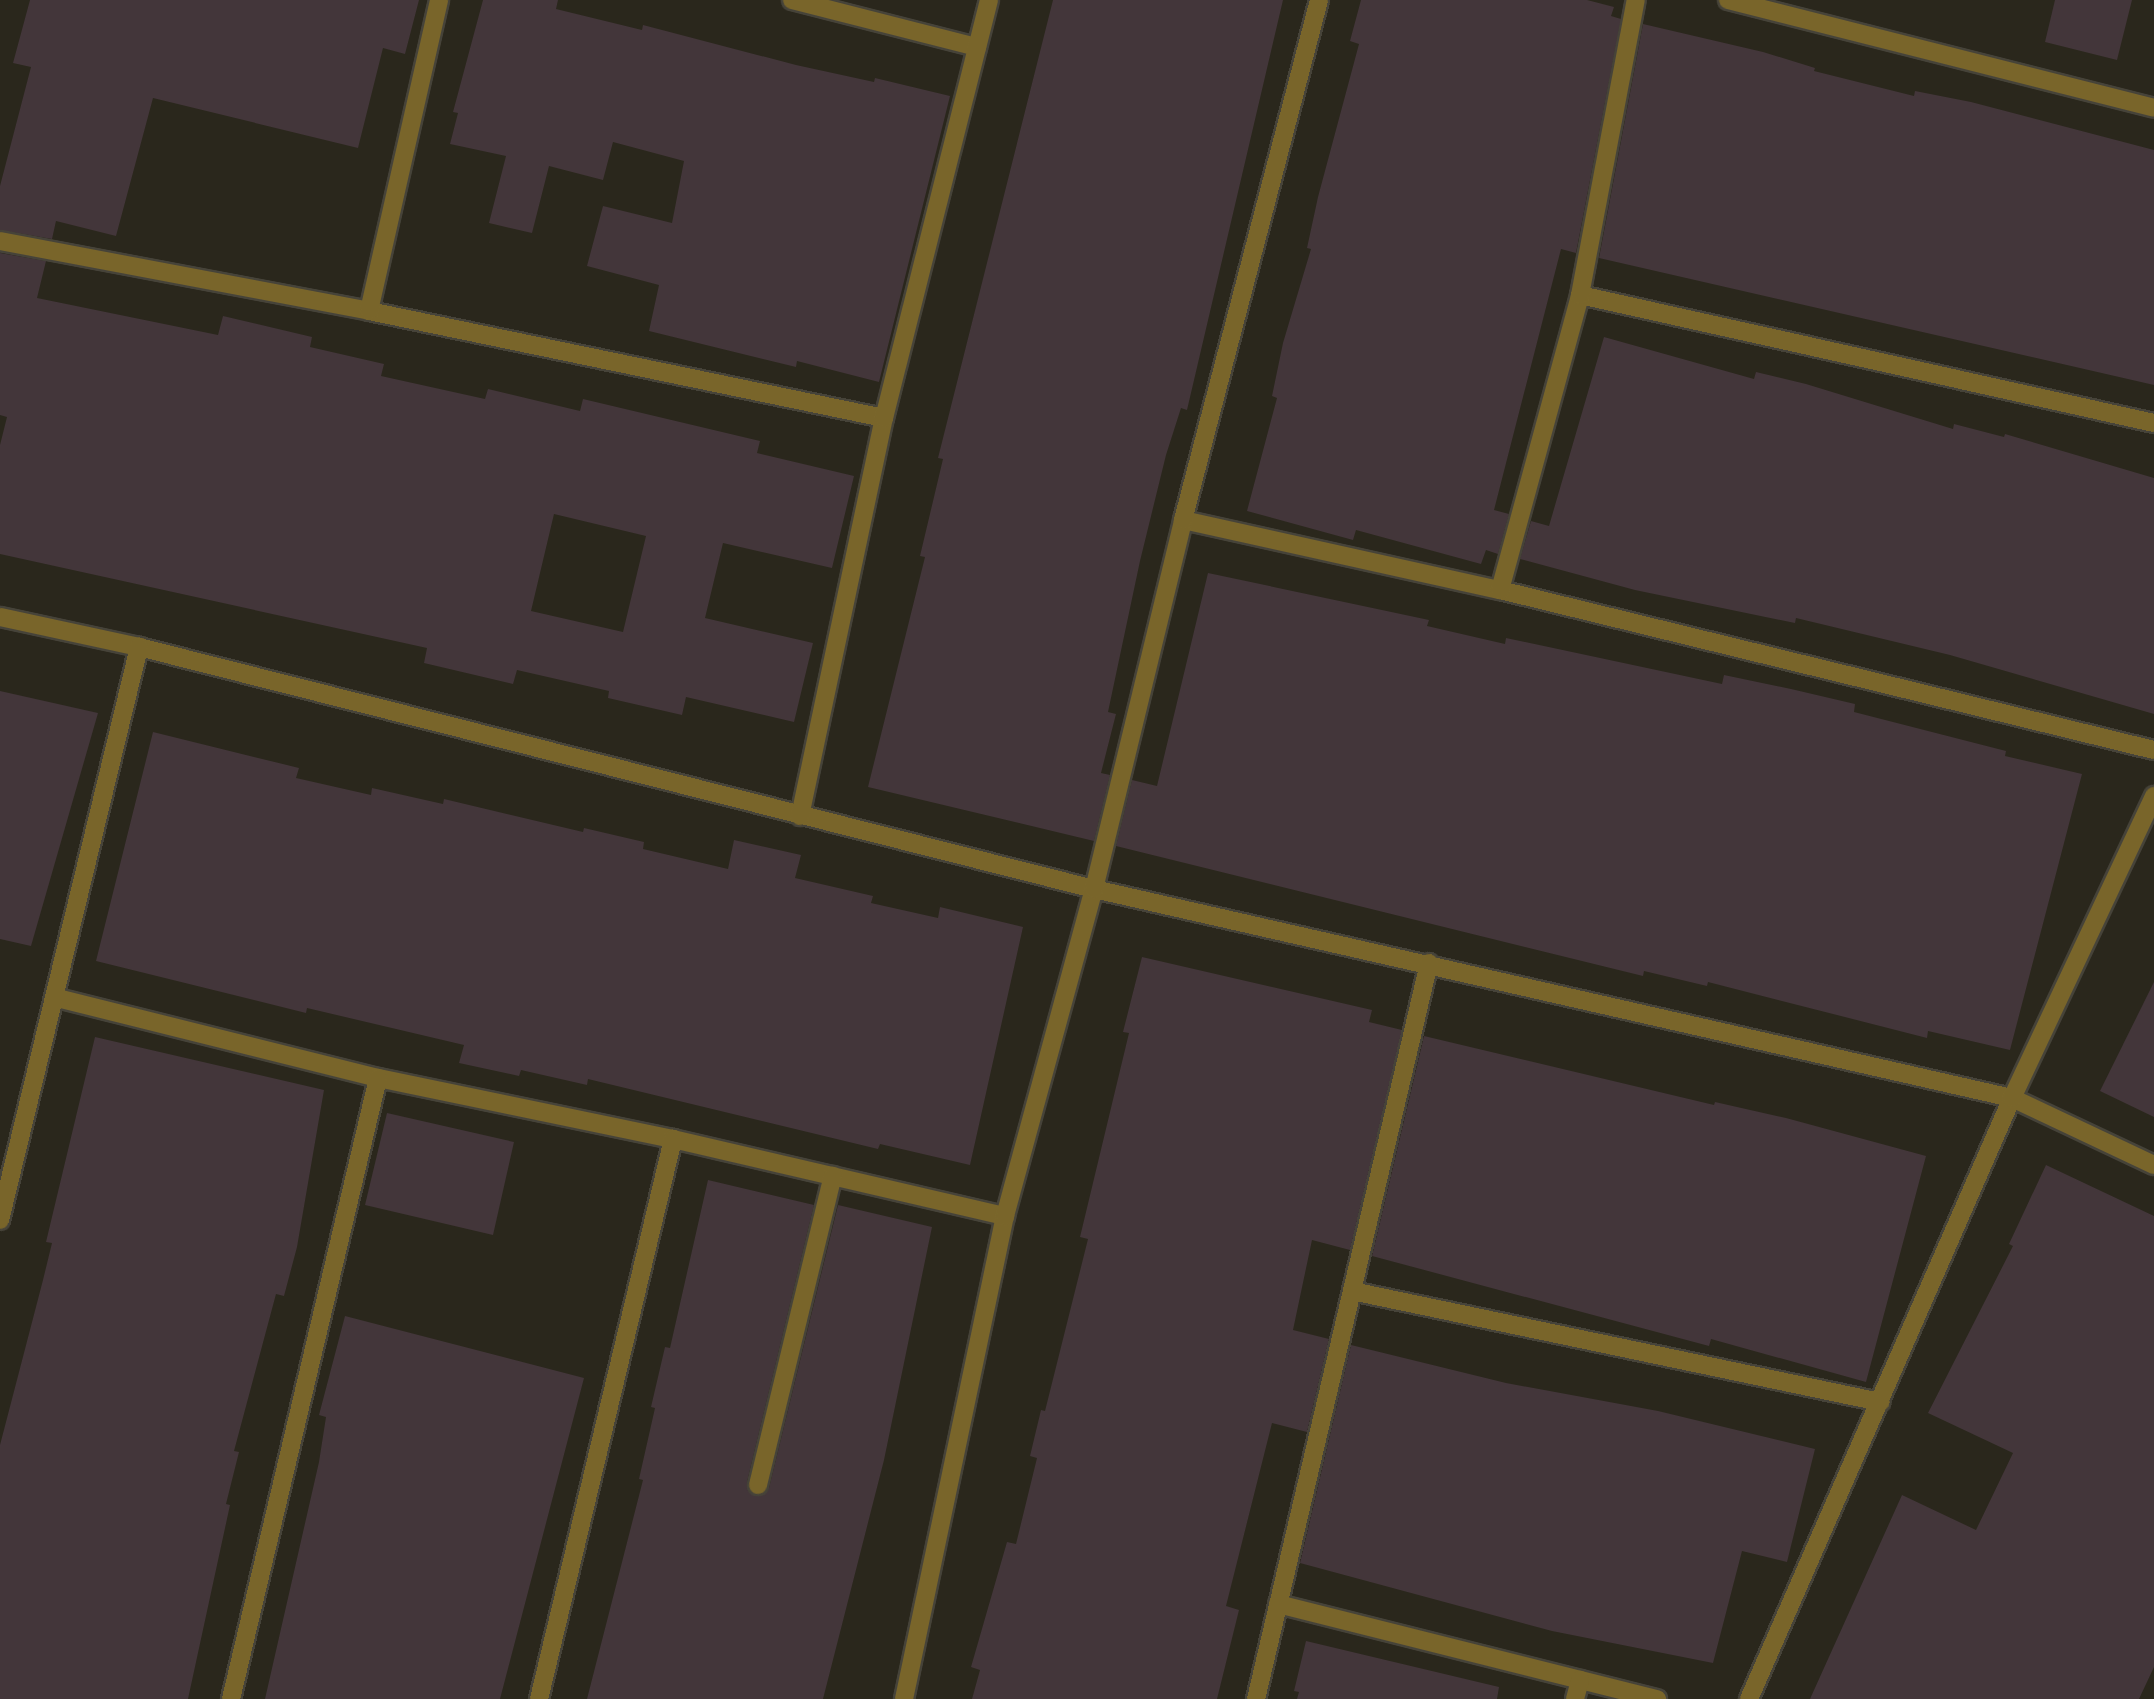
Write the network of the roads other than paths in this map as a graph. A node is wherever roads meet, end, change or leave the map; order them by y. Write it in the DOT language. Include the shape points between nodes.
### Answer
graph roads {
  1 [pos="439,0"];
  2 [pos="792,0"];
  3 [pos="989,0"];
  4 [pos="1320,0"];
  5 [pos="1636,0"];
  6 [pos="1728,0"];
  7 [pos="977,47"];
  8 [pos="2154,108"];
  9 [pos="0,241"];
  10 [pos="1580,295"];
  11 [pos="369,311"];
  12 [pos="884,418"];
  13 [pos="2154,423"];
  14 [pos="1183,520"];
  15 [pos="1500,590"];
  16 [pos="0,617"];
  17 [pos="139,647"];
  18 [pos="2154,750"];
  19 [pos="2154,796"];
  20 [pos="800,816"];
  21 [pos="1094,889"];
  22 [pos="1429,963"];
  23 [pos="57,998"];
  24 [pos="379,1078"];
  25 [pos="2012,1098"];
  26 [pos="673,1139"];
  27 [pos="2154,1165"];
  28 [pos="833,1176"];
  29 [pos="1005,1216"];
  30 [pos="0,1220"];
  31 [pos="1352,1291"];
  32 [pos="1880,1402"];
  33 [pos="758,1485"];
  34 [pos="1279,1604"];
  35 [pos="1580,1680"];
  36 [pos="231,1699"];
  37 [pos="539,1699"];
  38 [pos="904,1699"];
  39 [pos="1256,1699"];
  40 [pos="1575,1699"];
  41 [pos="1657,1699"];
  42 [pos="1749,1699"];
  1 -- 11 [label="street"];
  2 -- 7 [label="street"];
  3 -- 7 [label="street"];
  4 -- 14 [label="street"];
  5 -- 10 [label="street"];
  6 -- 8 [label="street"];
  7 -- 12 [label="street"];
  9 -- 11 [label="street"];
  10 -- 13 [label="street"];
  10 -- 15 [label="street"];
  11 -- 12 [label="street"];
  12 -- 20 [label="street"];
  14 -- 15 [label="street"];
  14 -- 21 [label="street"];
  15 -- 18 [label="street"];
  16 -- 17 [label="street"];
  17 -- 20 [label="street"];
  17 -- 23 [label="street"];
  19 -- 25 [label="street"];
  20 -- 21 [label="street"];
  21 -- 22 [label="street"];
  21 -- 29 [label="street"];
  22 -- 25 [label="street"];
  22 -- 31 [label="street"];
  23 -- 24 [label="street"];
  23 -- 30 [label="street"];
  24 -- 26 [label="street"];
  24 -- 36 [label="street"];
  25 -- 27 [label="street"];
  25 -- 32 [label="street"];
  26 -- 28 [label="street"];
  26 -- 37 [label="street"];
  28 -- 29 [label="street"];
  28 -- 33 [label="street"];
  29 -- 38 [label="street"];
  31 -- 32 [label="street"];
  31 -- 34 [label="street"];
  32 -- 42 [label="street"];
  34 -- 35 [label="street"];
  34 -- 39 [label="street"];
  35 -- 40 [label="street"];
  35 -- 41 [label="street"];
}
